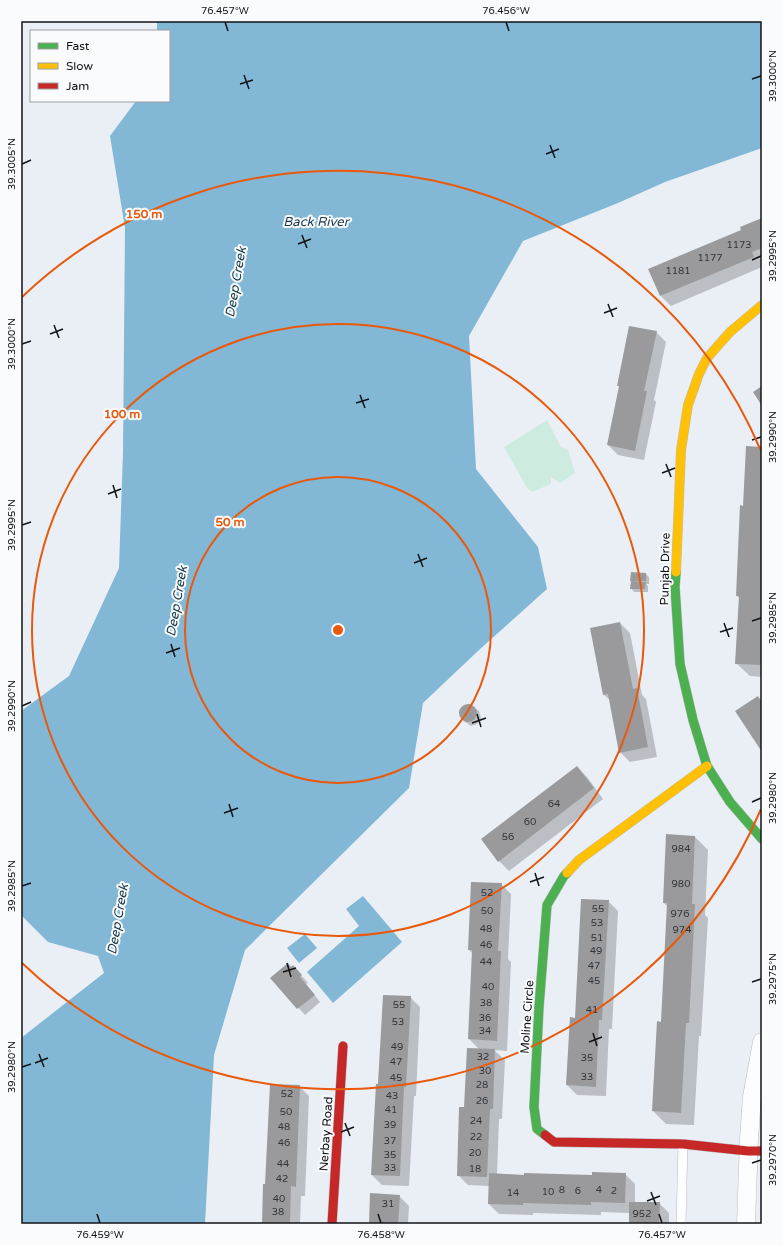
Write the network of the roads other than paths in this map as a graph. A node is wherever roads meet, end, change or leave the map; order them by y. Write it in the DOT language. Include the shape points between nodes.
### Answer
graph roads {
  1 [pos="762,305"];
  2 [pos="707,766"];
  3 [pos="762,839"];
  4 [pos="762,1042"];
  5 [pos="343,1046"];
  6 [pos="683,1144"];
  7 [pos="755,1151"];
  8 [pos="332,1224"];
  9 [pos="681,1224"];
  10 [pos="746,1224"];
  1 -- 2 [label="street, Punjab Drive" via="730,332 707,358 688,405 681,450 675,586 680,664"];
  2 -- 3 [label="street, Punjab Drive" via="730,802"];
  2 -- 6 [label="street, Moline Circle" via="579,860 564,876 547,905 539,1007 534,1108 537,1129 554,1142"];
  4 -- 7 [label="street" via="752,1097"];
  5 -- 8 [label="street, Nerbay Road"];
  6 -- 7 [label="street, Moline Circle"];
  6 -- 9 [label="lane"];
  7 -- 10 [label="street"];
}
